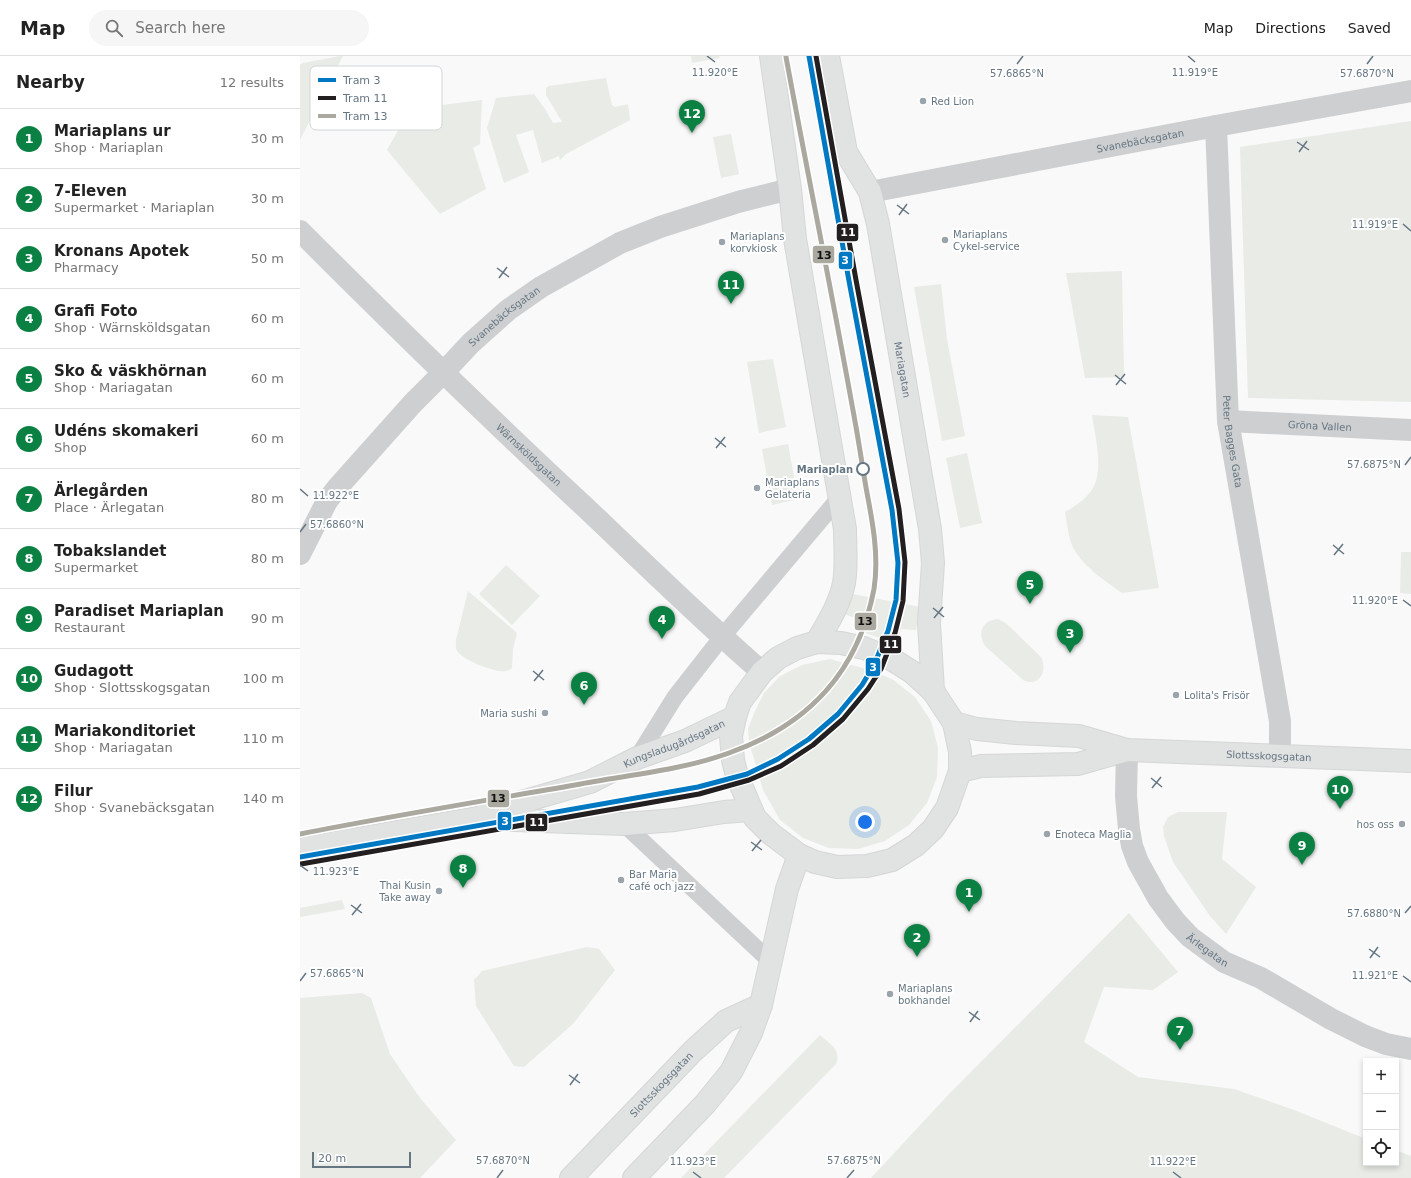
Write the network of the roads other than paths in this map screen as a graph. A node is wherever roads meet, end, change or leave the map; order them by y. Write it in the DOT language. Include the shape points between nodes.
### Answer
graph roads {
  1 [pos="771,56"];
  2 [pos="828,56"];
  3 [pos="1411,91"];
  4 [pos="1216,126"];
  5 [pos="790,189"];
  6 [pos="870,192"];
  7 [pos="300,231"];
  8 [pos="443,373"];
  9 [pos="1228,420"];
  10 [pos="1411,430"];
  11 [pos="840,497"];
  12 [pos="300,554"];
  13 [pos="722,637"];
  14 [pos="817,642"];
  15 [pos="762,672"];
  16 [pos="933,691"];
  17 [pos="735,717"];
  18 [pos="954,722"];
  19 [pos="1127,750"];
  20 [pos="1280,755"];
  21 [pos="638,758"];
  22 [pos="1411,760"];
  23 [pos="960,771"];
  24 [pos="751,810"];
  25 [pos="478,818"];
  26 [pos="624,824"];
  27 [pos="300,849"];
  28 [pos="799,855"];
  29 [pos="771,962"];
  30 [pos="761,1005"];
  31 [pos="1411,1049"];
  32 [pos="571,1178"];
  33 [pos="634,1178"];
  1 -- 5 [label="street"];
  2 -- 6 [label="street, Mariagatan" via="846,152"];
  3 -- 4 [label="street, Svanebäcksgatan"];
  4 -- 6 [label="street, Svanebäcksgatan"];
  4 -- 9 [label="street, Peter Bagges Gata"];
  5 -- 8 [label="street, Svanebäcksgatan" via="730,204 620,243 541,287 508,310 471,343"];
  5 -- 11 [label="street" via="794,240"];
  6 -- 16 [label="street, Mariagatan" via="878,224 930,529 933,563 929,623"];
  7 -- 8 [label="street, Wärnsköldsgatan"];
  8 -- 12 [label="street, Svanebäcksgatan" via="413,403 327,501"];
  8 -- 13 [label="street, Wärnsköldsgatan"];
  9 -- 10 [label="street, Gröna Vallen"];
  9 -- 20 [label="street, Peter Bagges Gata" via="1280,720"];
  11 -- 13 [label="lane"];
  11 -- 14 [label="street" via="845,529 844,584"];
  13 -- 15 [label="street, Wärnsköldsgatan"];
  13 -- 21 [label="lane" via="675,697"];
  14 -- 15 [label="street" via="797,648 778,658"];
  14 -- 16 [label="street" via="841,643 864,648 893,660 912,672"];
  15 -- 17 [label="street" via="740,702"];
  16 -- 18 [label="street"];
  17 -- 21 [label="street, Kungsladugårdsgatan" via="685,741"];
  17 -- 24 [label="street" via="731,736 733,760"];
  18 -- 19 [label="street, Slottsskogsgatan" via="977,729 1078,736"];
  18 -- 23 [label="street" via="960,752"];
  19 -- 20 [label="street, Slottsskogsgatan"];
  19 -- 23 [label="street, Slottsskogsgatan" via="1078,764 981,766"];
  19 -- 31 [label="street, Ärlegatan" via="1126,796 1130,834 1138,862 1158,898 1190,937 1224,962 1261,978 1331,1019 1386,1044"];
  20 -- 22 [label="street, Slottsskogsgatan"];
  21 -- 25 [label="street, Kungsladugårdsgatan" via="590,782 518,803"];
  23 -- 28 [label="street" via="947,808 933,829 916,845 892,860 867,866 837,867"];
  24 -- 26 [label="street, Kungsladugårdsgatan"];
  24 -- 28 [label="street" via="755,818 771,834"];
  25 -- 26 [label="street, Kungsladugårdsgatan"];
  25 -- 27 [label="street, Kungsladugårdsgatan"];
  26 -- 29 [label="lane"];
  28 -- 29 [label="street" via="787,888"];
  29 -- 30 [label="street"];
  30 -- 32 [label="street, Slottsskogsgatan" via="726,1021 693,1051"];
  30 -- 33 [label="street" via="751,1033 731,1072 705,1104"];
}
